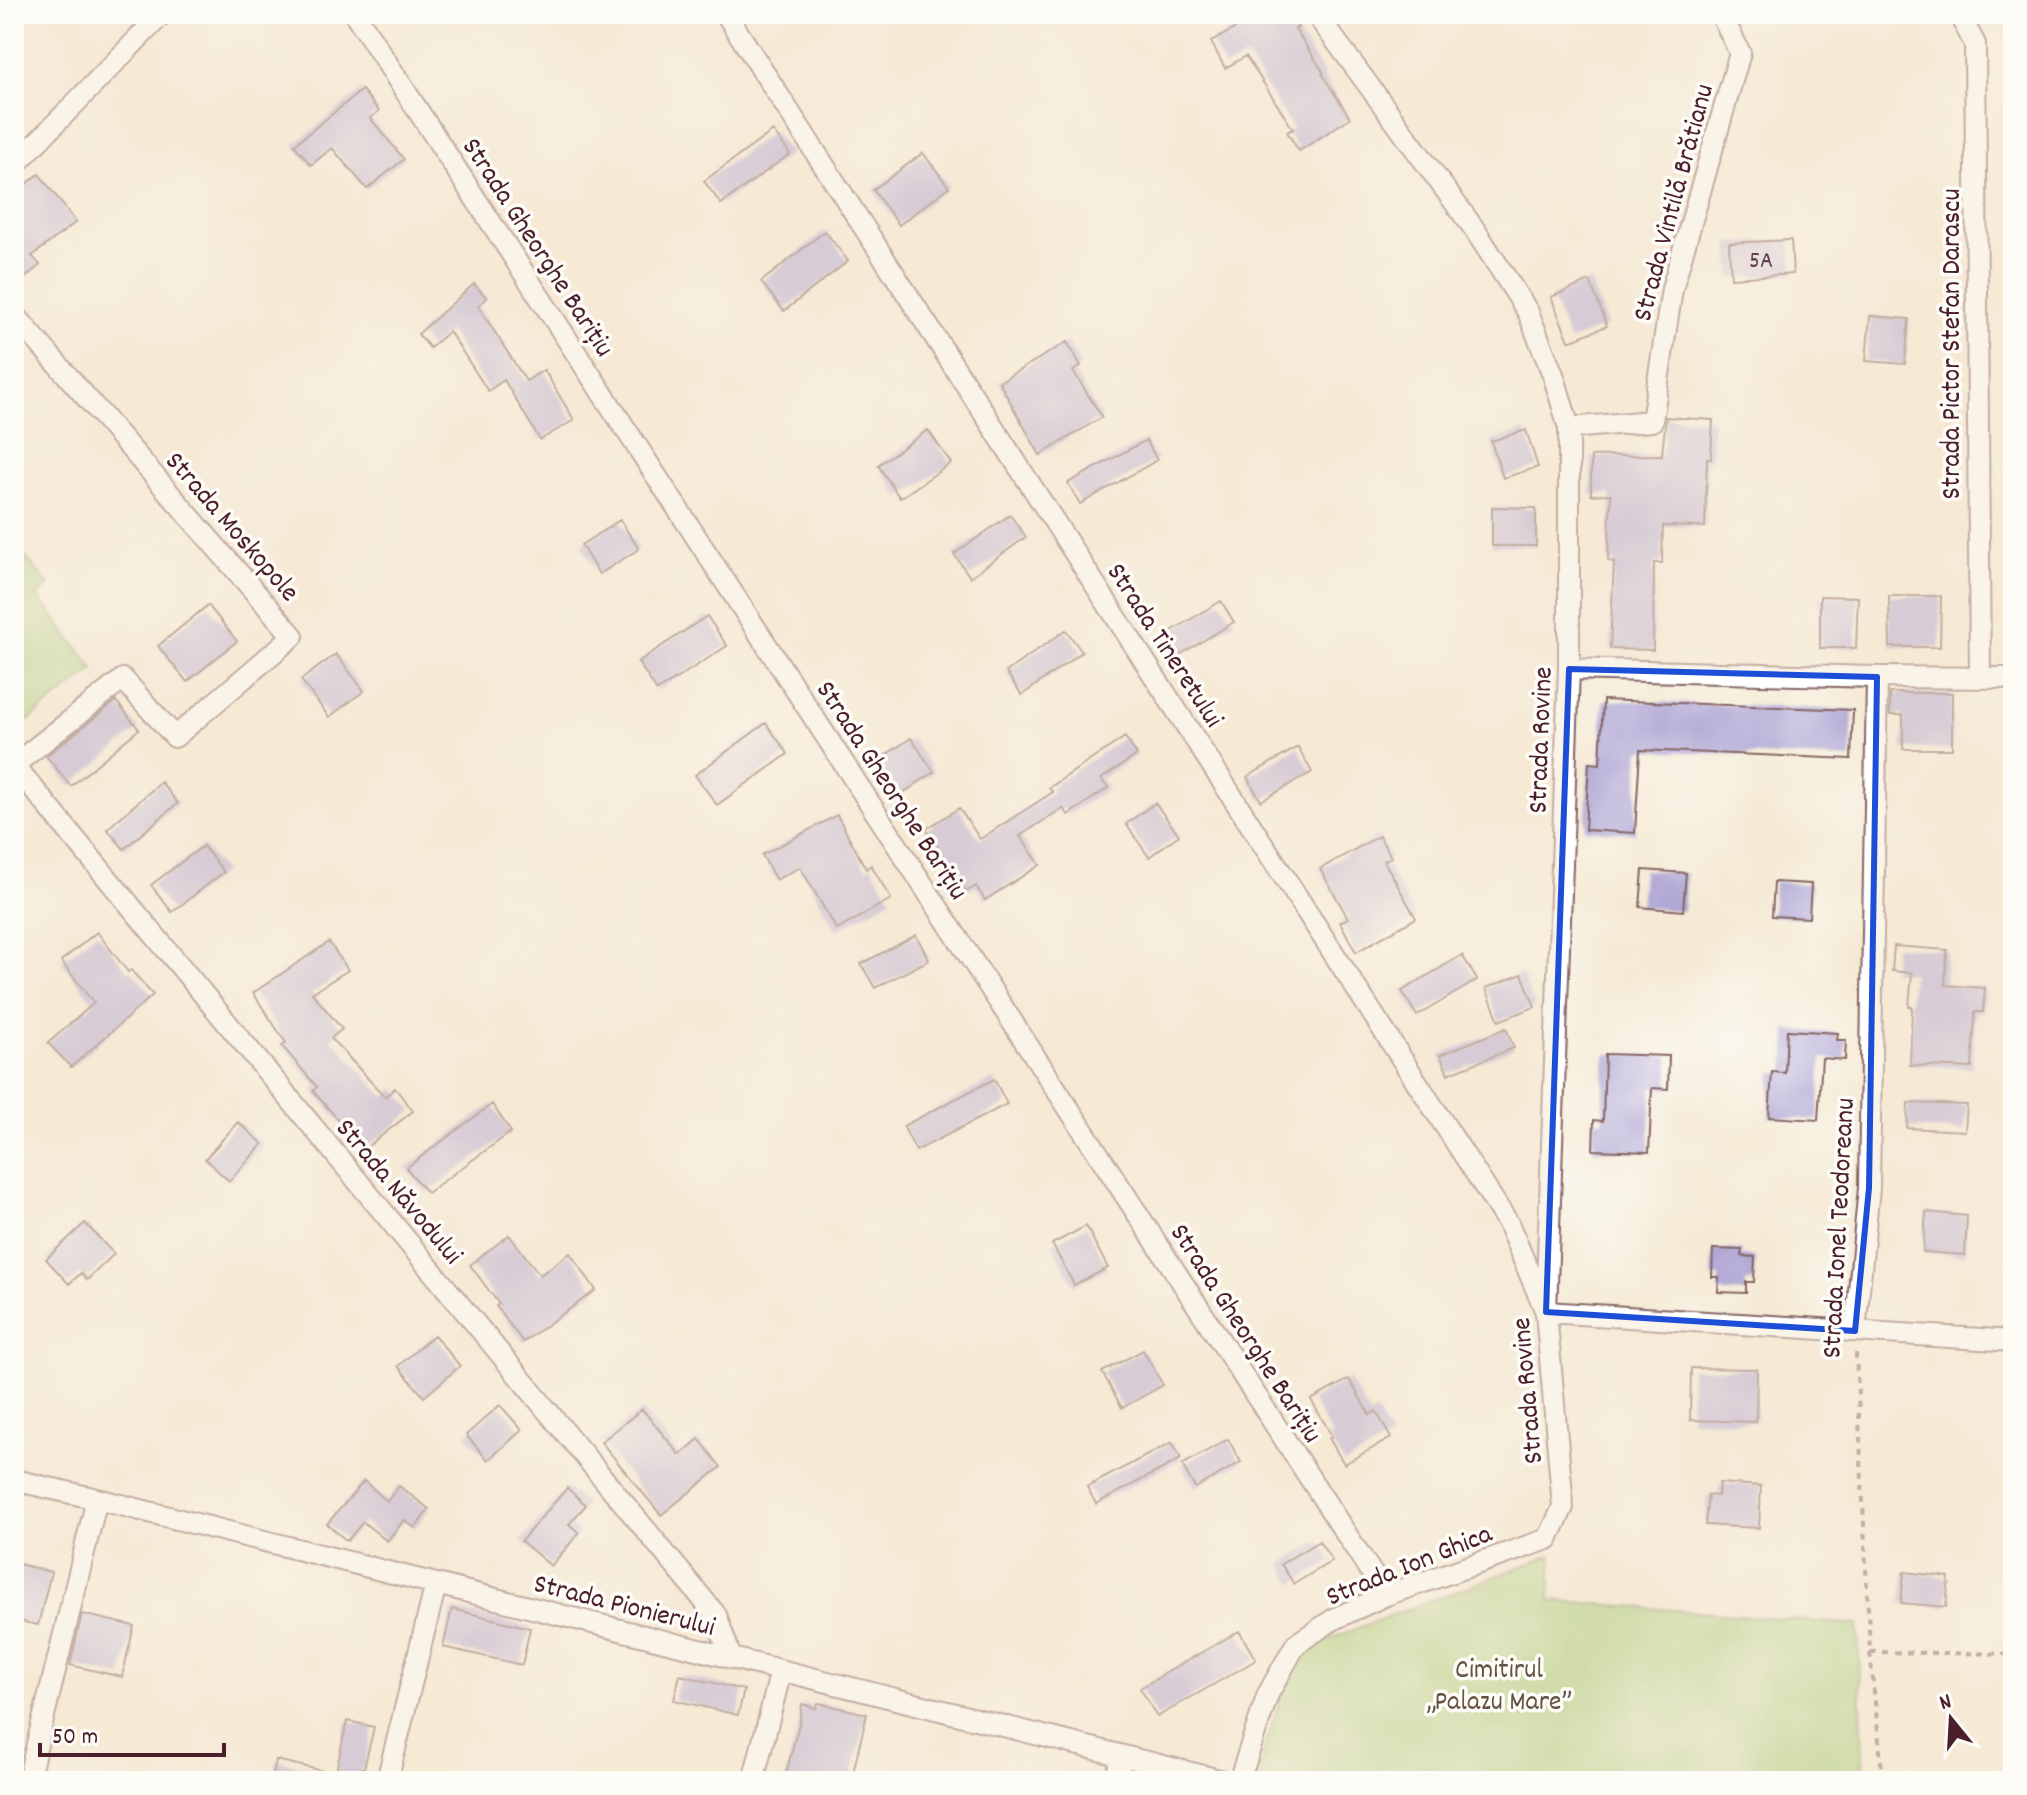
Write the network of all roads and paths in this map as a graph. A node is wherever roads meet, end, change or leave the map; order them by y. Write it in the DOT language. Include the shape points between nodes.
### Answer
graph roads {
  1 [pos="162,14"];
  2 [pos="355,14"];
  3 [pos="726,14"];
  4 [pos="1316,14"];
  5 [pos="1959,14"];
  6 [pos="1722,15"];
  7 [pos="14,166"];
  8 [pos="14,314"];
  9 [pos="1569,428"];
  10 [pos="1569,669"];
  11 [pos="1877,677"];
  12 [pos="1980,677"];
  13 [pos="2013,678"];
  14 [pos="14,765"];
  15 [pos="1546,1312"];
  16 [pos="1855,1331"];
  17 [pos="2013,1341"];
  18 [pos="14,1480"];
  19 [pos="97,1499"];
  20 [pos="1548,1539"];
  21 [pos="436,1584"];
  22 [pos="1386,1595"];
  23 [pos="1870,1652"];
  24 [pos="2013,1654"];
  25 [pos="731,1658"];
  26 [pos="781,1671"];
  27 [pos="1122,1756"];
  28 [pos="28,1781"];
  29 [pos="387,1781"];
  30 [pos="753,1781"];
  31 [pos="1115,1781"];
  32 [pos="1223,1781"];
  33 [pos="1239,1781"];
  34 [pos="1883,1781"];
  1 -- 7 [label="street"];
  2 -- 22 [label="street, Strada Gheorghe Barițiu"];
  3 -- 15 [label="street, Strada Tineretului" via="1508,1223"];
  4 -- 9 [label="street, Strada Rovine" via="1475,230 1528,312"];
  5 -- 12 [label="street, Strada Pictor Stefan Darascu" via="1975,44"];
  6 -- 9 [label="street, Strada Vintilă Brătianu" via="1740,53 1672,289 1652,421"];
  8 -- 14 [label="street, Strada Moskopole" via="293,636 175,737 123,679"];
  9 -- 10 [label="street, Strada Rovine"];
  10 -- 11 [label="street"];
  10 -- 15 [label="street, Strada Rovine"];
  11 -- 12 [label="street"];
  11 -- 16 [label="street, Strada Ionel Teodoreanu" via="1869,1188"];
  12 -- 13 [label="street"];
  14 -- 25 [label="street, Strada Năvodului" via="716,1615"];
  15 -- 16 [label="street"];
  15 -- 20 [label="street, Strada Rovine" via="1563,1507"];
  16 -- 17 [label="street"];
  16 -- 23 [label="path, Strada Ionel Teodoreanu"];
  18 -- 19 [label="street, Strada Pionierului"];
  19 -- 21 [label="street, Strada Pionierului"];
  19 -- 28 [label="street"];
  20 -- 22 [label="street, Strada Ion Ghica"];
  21 -- 25 [label="street, Strada Pionierului"];
  21 -- 29 [label="street"];
  22 -- 33 [label="street, Strada Ion Ghica" via="1296,1644 1268,1694"];
  23 -- 24 [label="path"];
  23 -- 34 [label="path, Strada Ionel Teodoreanu"];
  25 -- 26 [label="street, Strada Pionierului"];
  26 -- 27 [label="street, Strada Pionierului"];
  26 -- 30 [label="street"];
  27 -- 31 [label="street"];
  27 -- 32 [label="street, Strada Pionierului"];
}
